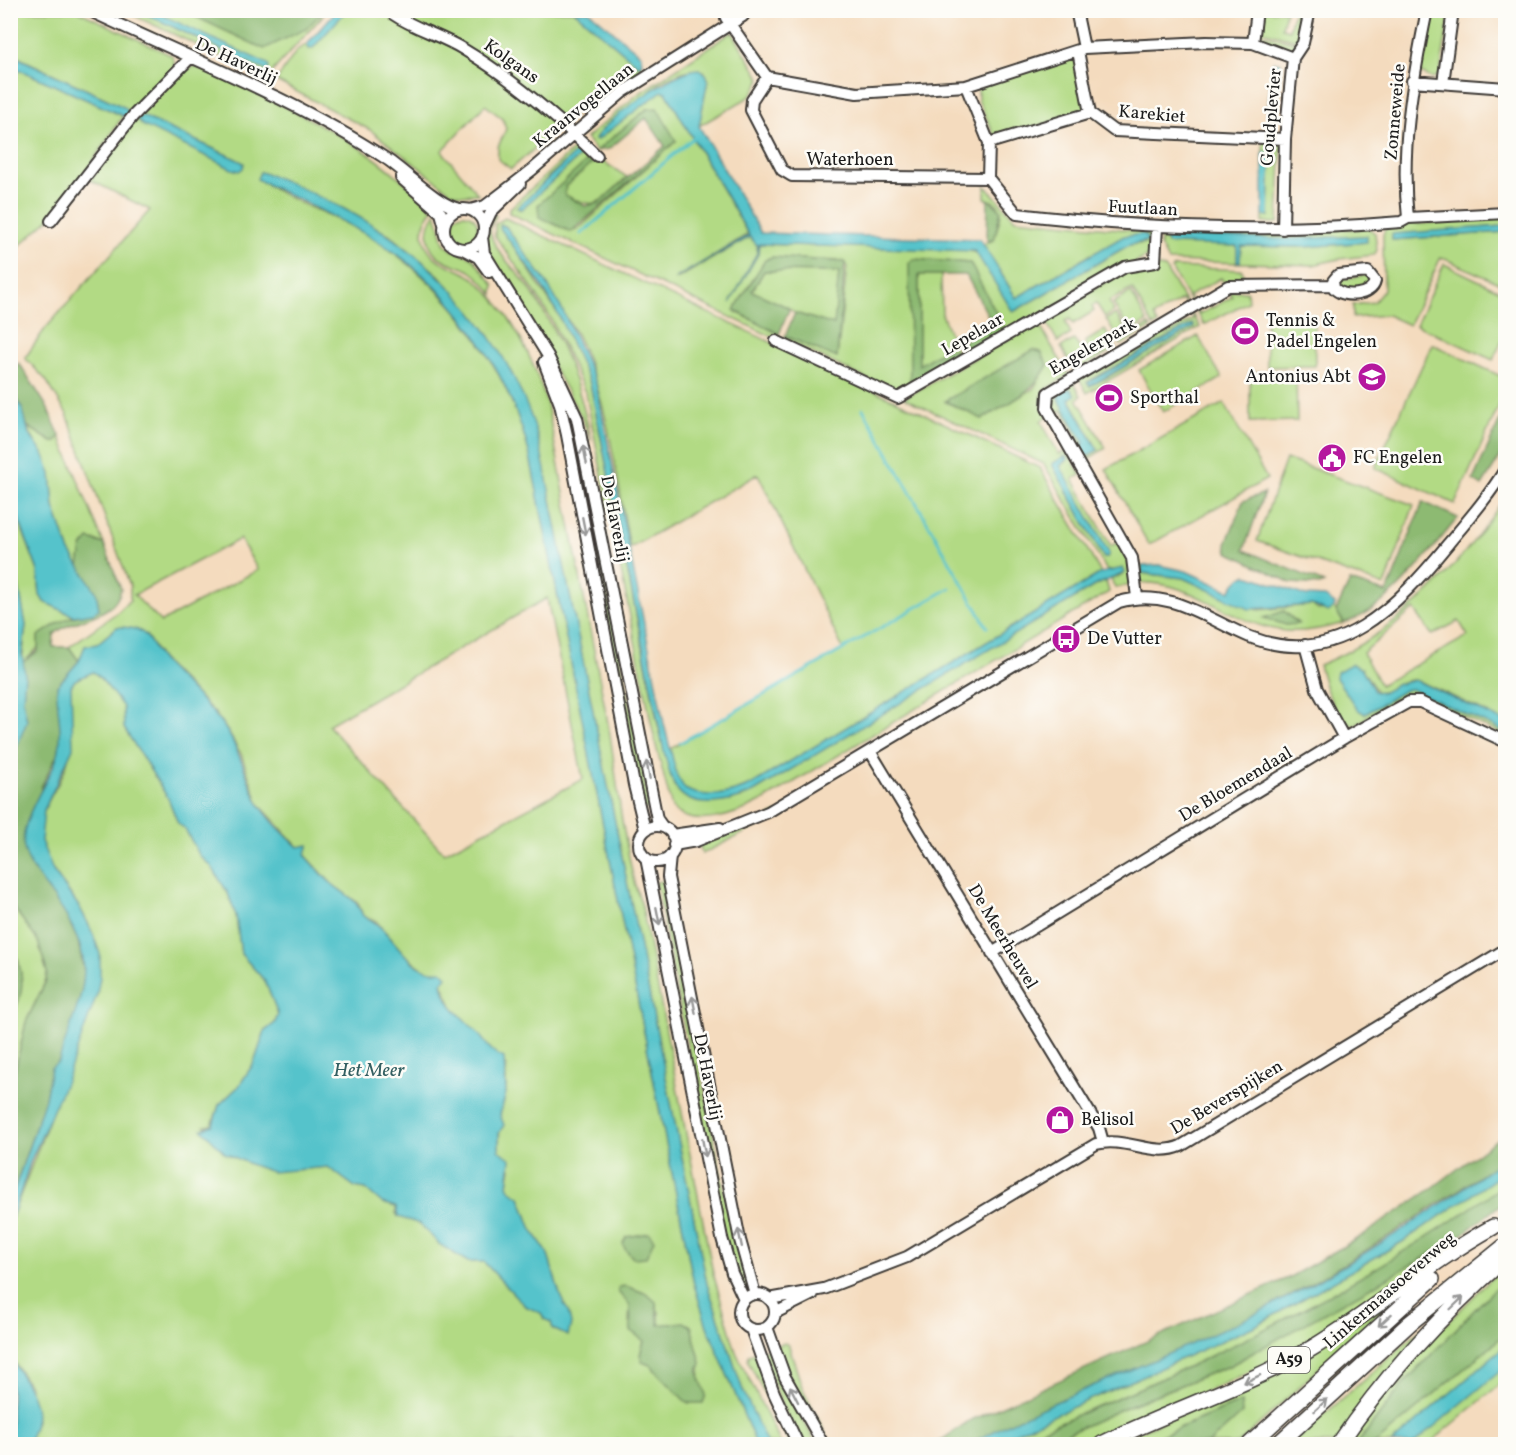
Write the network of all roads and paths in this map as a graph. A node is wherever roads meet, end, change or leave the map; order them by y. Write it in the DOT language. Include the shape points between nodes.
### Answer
graph roads {
  1 [pos="88,10"];
  2 [pos="747,10"];
  3 [pos="1076,10"];
  4 [pos="1257,10"];
  5 [pos="1310,10"];
  6 [pos="1427,10"];
  7 [pos="1453,10"];
  8 [pos="393,14"];
  9 [pos="729,17"];
  10 [pos="1253,43"];
  11 [pos="1081,49"];
  12 [pos="190,58"];
  13 [pos="1293,58"];
  14 [pos="767,78"];
  15 [pos="1412,81"];
  16 [pos="1443,83"];
  17 [pos="966,86"];
  18 [pos="1506,88"];
  19 [pos="1090,113"];
  20 [pos="574,134"];
  21 [pos="1285,139"];
  22 [pos="989,143"];
  23 [pos="367,148"];
  24 [pos="597,156"];
  25 [pos="532,170"];
  26 [pos="988,178"];
  27 [pos="465,209"];
  28 [pos="1506,213"];
  29 [pos="1408,218"];
  30 [pos="51,221"];
  31 [pos="444,224"];
  32 [pos="1156,227"];
  33 [pos="1283,229"];
  34 [pos="483,232"];
  35 [pos="463,249"];
  36 [pos="1333,285"];
  37 [pos="776,341"];
  38 [pos="1506,468"];
  39 [pos="1137,597"];
  40 [pos="1305,645"];
  41 [pos="1344,738"];
  42 [pos="1506,742"];
  43 [pos="870,751"];
  44 [pos="662,826"];
  45 [pos="645,830"];
  46 [pos="672,845"];
  47 [pos="646,858"];
  48 [pos="1506,949"];
  49 [pos="992,953"];
  50 [pos="1103,1142"];
  51 [pos="1499,1223"];
  52 [pos="1506,1245"];
  53 [pos="1506,1258"];
  54 [pos="824,1288"];
  55 [pos="749,1297"];
  56 [pos="769,1299"];
  57 [pos="775,1313"];
  58 [pos="767,1327"];
  59 [pos="751,1329"];
  60 [pos="798,1444"];
  61 [pos="823,1444"];
  62 [pos="1102,1444"];
  63 [pos="1250,1444"];
  64 [pos="1278,1444"];
  65 [pos="1339,1444"];
  1 -- 12 [label="street, De Haverlij"];
  2 -- 9 [label="street, Kraanvogellaan"];
  3 -- 11 [label="street"];
  4 -- 10 [label="street"];
  5 -- 13 [label="street, Goudplevier" via="1303,43"];
  6 -- 15 [label="street, Zonneweide"];
  7 -- 16 [label="street"];
  8 -- 20 [label="street, Kolgans" via="494,68"];
  9 -- 14 [label="street"];
  9 -- 20 [label="street, Kraanvogellaan" via="718,29 623,92"];
  10 -- 11 [label="street"];
  10 -- 13 [label="street"];
  11 -- 17 [label="street"];
  11 -- 19 [label="street"];
  12 -- 23 [label="street, De Haverlij" via="319,119"];
  12 -- 30 [label="street" via="133,116"];
  13 -- 21 [label="street, Goudplevier"];
  14 -- 17 [label="street" via="857,93"];
  14 -- 26 [label="street, Waterhoen" via="752,100 751,110 782,170 792,176"];
  15 -- 16 [label="street"];
  15 -- 29 [label="street, Zonneweide" via="1405,192"];
  16 -- 18 [label="street"];
  17 -- 22 [label="street"];
  19 -- 21 [label="street, Karekiet" via="1114,131"];
  19 -- 22 [label="street"];
  20 -- 24 [label="street, Kolgans"];
  20 -- 25 [label="street, Kraanvogellaan"];
  21 -- 33 [label="street, Goudplevier"];
  22 -- 26 [label="street"];
  23 -- 27 [label="street, De Haverlij" via="447,206"];
  23 -- 31 [label="street, De Haverlij" via="436,208"];
  25 -- 27 [label="street, Kraanvogellaan" via="485,206"];
  25 -- 34 [label="street, Kraanvogellaan" via="490,212"];
  26 -- 32 [label="street, Fuutlaan" via="1017,214"];
  27 -- 31 [label="street" via="451,213"];
  27 -- 34 [label="street" via="481,218"];
  28 -- 29 [label="street, Fuutlaan"];
  29 -- 33 [label="street, Fuutlaan" via="1401,222"];
  31 -- 35 [label="street" via="448,241"];
  32 -- 33 [label="street, Fuutlaan"];
  32 -- 37 [label="street, Lepelaar" via="1155,262 1125,267 898,398"];
  34 -- 35 [label="street" via="474,246"];
  44 -- 34 [label="street, De Haverlij, one-way" via="657,819 577,418 548,356 484,253"];
  35 -- 45 [label="street, De Haverlij, one-way" via="478,257 528,331 560,404"];
  36 -- 39 [label="street, Engelerpark" via="1228,286 1048,393 1047,408 1132,558"];
  38 -- 40 [label="street" via="1436,558 1387,610 1355,632"];
  39 -- 40 [label="street" via="1179,603 1264,642"];
  39 -- 43 [label="street" via="1108,607"];
  40 -- 41 [label="street" via="1317,689"];
  41 -- 42 [label="street, De Bloemendaal" via="1409,702 1420,702"];
  41 -- 49 [label="street, De Bloemendaal"];
  43 -- 46 [label="street" via="768,813"];
  43 -- 49 [label="street, De Meerheuvel"];
  44 -- 45 [label="street"];
  44 -- 46 [label="street"];
  45 -- 47 [label="street" via="639,844"];
  46 -- 47 [label="street" via="659,861"];
  55 -- 46 [label="street, De Haverlij, one-way" via="670,889 667,867"];
  47 -- 55 [label="street, De Haverlij, one-way" via="722,1238 732,1273"];
  48 -- 50 [label="street, De Beverspijken" via="1181,1146 1158,1150"];
  49 -- 50 [label="street, De Meerheuvel" via="1099,1128"];
  50 -- 54 [label="street, De Beverspijken" via="1088,1147 907,1257"];
  51 -- 62 [label="highway, A59, one-way" via="1460,1245 1372,1310 1301,1354"];
  51 -- 63 [label="highway, Linkermaasoeverweg / A59, one-way" via="1399,1307"];
  64 -- 52 [label="highway, Linkermaasoeverweg, one-way" via="1410,1323"];
  65 -- 53 [label="highway, one-way" via="1436,1323"];
  54 -- 56 [label="street, De Beverspijken"];
  54 -- 57 [label="street, De Beverspijken"];
  55 -- 56 [label="street"];
  55 -- 59 [label="street" via="740,1307 739,1316"];
  56 -- 57 [label="street"];
  57 -- 58 [label="street"];
  58 -- 59 [label="street"];
  61 -- 58 [label="street, one-way" via="785,1377"];
  59 -- 60 [label="street" via="774,1394"];
}
